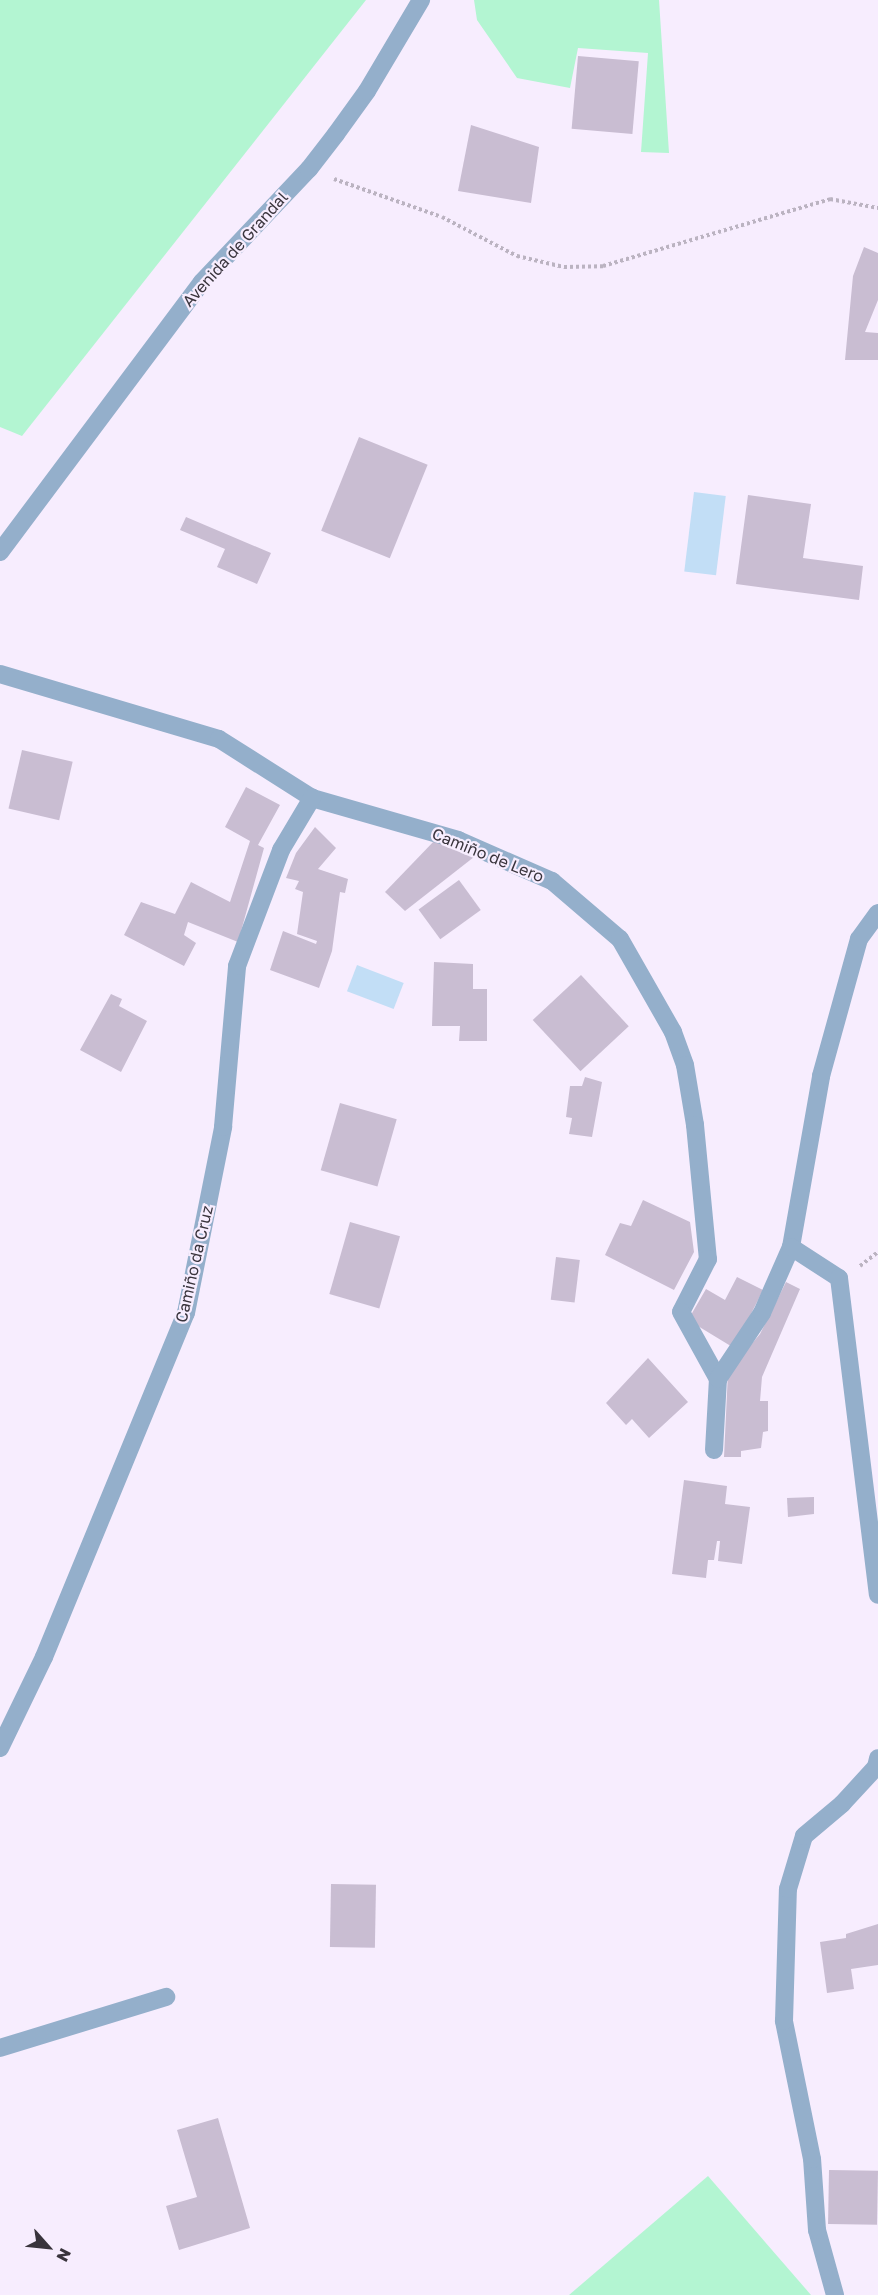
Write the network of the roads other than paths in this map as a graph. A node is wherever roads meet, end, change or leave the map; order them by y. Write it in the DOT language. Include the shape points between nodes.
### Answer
graph roads {
  1 [pos="421,0"];
  2 [pos="0,552"];
  3 [pos="0,674"];
  4 [pos="312,798"];
  5 [pos="878,913"];
  6 [pos="791,1247"];
  7 [pos="718,1379"];
  8 [pos="714,1450"];
  9 [pos="878,1596"];
  10 [pos="0,1748"];
  11 [pos="878,1758"];
  12 [pos="166,1997"];
  13 [pos="0,2048"];
  14 [pos="835,2295"];
  1 -- 2 [label="street, Avenida de Grandal" via="367,91 309,169 202,282"];
  3 -- 4 [label="street, Camiño de Lero" via="219,739"];
  4 -- 7 [label="street, Camiño de Lero" via="458,840 552,881 620,939 673,1032 685,1065 708,1259 681,1312"];
  4 -- 10 [label="street, Camiño da Cruz" via="281,850 237,966 223,1127 186,1313 44,1657"];
  5 -- 6 [label="street" via="859,939 821,1076"];
  6 -- 7 [label="street" via="762,1313"];
  6 -- 9 [label="street" via="839,1278"];
  7 -- 8 [label="street"];
  11 -- 14 [label="street" via="876,1767 842,1804 804,1836 788,1889 784,2021 812,2159 818,2230"];
  12 -- 13 [label="street"];
}
